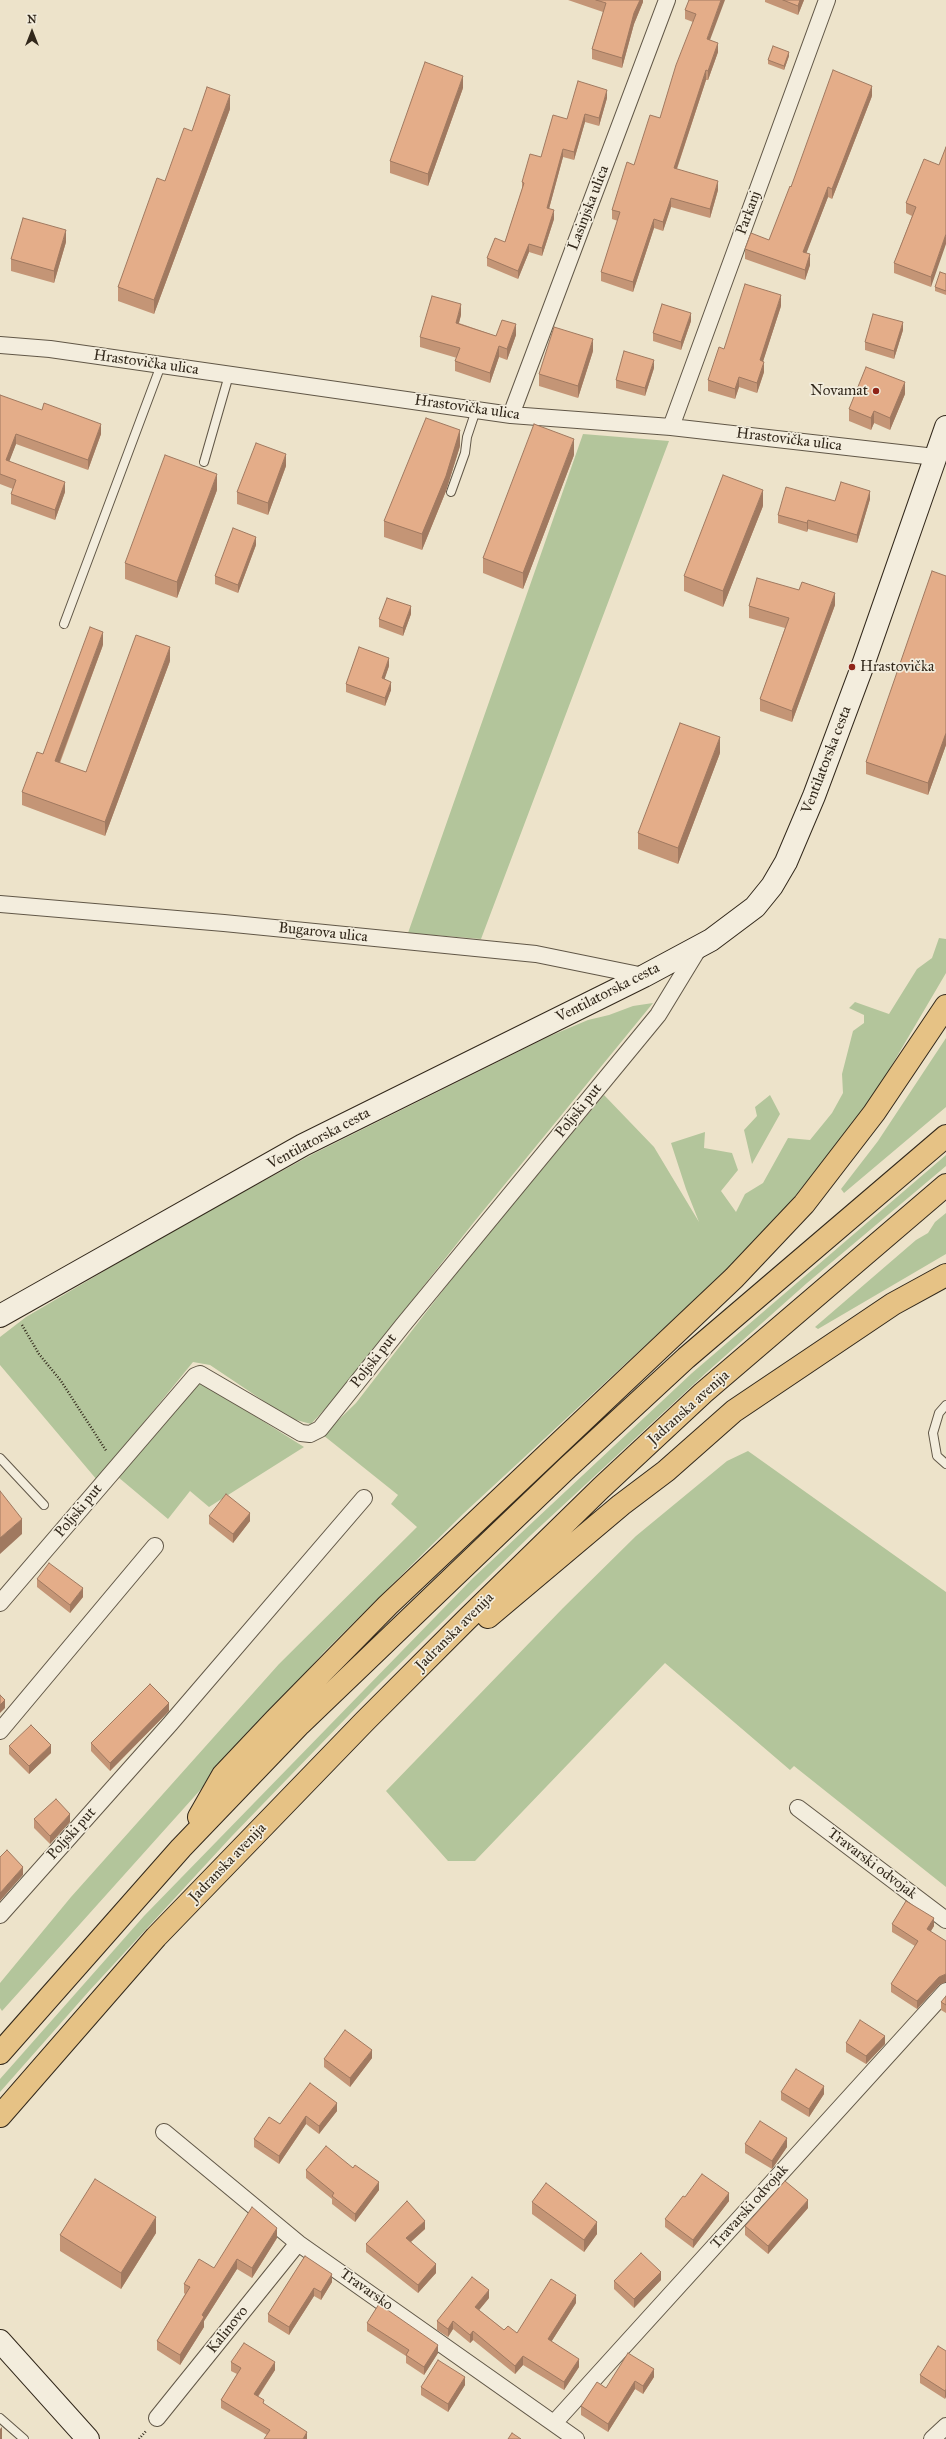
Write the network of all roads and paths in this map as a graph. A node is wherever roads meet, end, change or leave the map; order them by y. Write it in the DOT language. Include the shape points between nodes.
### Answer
graph roads {
  1 [pos="666,0"];
  2 [pos="827,0"];
  3 [pos="0,345"];
  4 [pos="161,365"];
  5 [pos="229,375"];
  6 [pos="476,410"];
  7 [pos="511,415"];
  8 [pos="671,427"];
  9 [pos="946,427"];
  10 [pos="940,458"];
  11 [pos="204,462"];
  12 [pos="451,492"];
  13 [pos="64,624"];
  14 [pos="0,904"];
  15 [pos="700,946"];
  16 [pos="644,976"];
  17 [pos="946,1006"];
  18 [pos="946,1136"];
  19 [pos="946,1185"];
  20 [pos="946,1275"];
  21 [pos="6,1313"];
  22 [pos="946,1405"];
  23 [pos="0,1458"];
  24 [pos="946,1464"];
  25 [pos="111,1472"];
  26 [pos="364,1498"];
  27 [pos="44,1506"];
  28 [pos="156,1546"];
  29 [pos="0,1603"];
  30 [pos="365,1721"];
  31 [pos="0,1731"];
  32 [pos="798,1808"];
  33 [pos="181,1848"];
  34 [pos="0,1915"];
  35 [pos="946,1920"];
  36 [pos="946,1991"];
  37 [pos="0,2053"];
  38 [pos="0,2116"];
  39 [pos="164,2132"];
  40 [pos="298,2243"];
  41 [pos="0,2341"];
  42 [pos="0,2418"];
  43 [pos="157,2418"];
  44 [pos="554,2423"];
  45 [pos="946,2426"];
  46 [pos="24,2439"];
  47 [pos="88,2439"];
  48 [pos="576,2439"];
  49 [pos="932,2439"];
  1 -- 7 [label="street, Lasinjska ulica"];
  2 -- 8 [label="street, Parkanj"];
  3 -- 4 [label="street, Hrastovička ulica" via="50,349"];
  4 -- 5 [label="street, Hrastovička ulica"];
  4 -- 13 [label="lane"];
  5 -- 6 [label="street, Hrastovička ulica"];
  5 -- 11 [label="lane"];
  6 -- 7 [label="street, Hrastovička ulica"];
  6 -- 12 [label="lane" via="467,437 465,453"];
  7 -- 8 [label="street, Hrastovička ulica"];
  8 -- 10 [label="street, Hrastovička ulica"];
  9 -- 10 [label="main road, Ventilatorska cesta"];
  10 -- 15 [label="main road, Ventilatorska cesta" via="814,796 786,862 772,886 755,907"];
  14 -- 16 [label="street, Bugarova ulica" via="536,954"];
  15 -- 16 [label="main road, Ventilatorska cesta"];
  15 -- 25 [label="street, Poljski put" via="658,1016 320,1429 310,1434 301,1433 200,1374 195,1376"];
  16 -- 21 [label="main road, Ventilatorska cesta" via="303,1145"];
  17 -- 33 [label="highway" via="874,1114 804,1204 734,1278 394,1600 275,1720 223,1775"];
  18 -- 33 [label="highway" via="686,1358 567,1468 300,1724"];
  19 -- 30 [label="highway, Jadranska avenija" via="715,1383 606,1482"];
  20 -- 30 [label="highway" via="893,1304 734,1411"];
  21 -- 25 [label="path" via="61,1381 107,1450"];
  22 -- 24 [label="lane" via="939,1413 933,1433 937,1456"];
  23 -- 27 [label="lane"];
  25 -- 29 [label="street, Poljski put"];
  26 -- 34 [label="street, Poljski put" via="170,1724"];
  28 -- 31 [label="street"];
  30 -- 38 [label="highway, Jadranska avenija" via="156,1937"];
  32 -- 35 [label="street, Travarski odvojak"];
  33 -- 37 [label="highway"];
  36 -- 44 [label="street, Travarski odvojak"];
  39 -- 40 [label="street, Travarsko"];
  40 -- 43 [label="street, Kalinovo"];
  40 -- 44 [label="street, Travarsko"];
  41 -- 47 [label="main road"];
  42 -- 46 [label="lane"];
  44 -- 48 [label="street, Travarsko"];
  45 -- 49 [label="street"];
}
